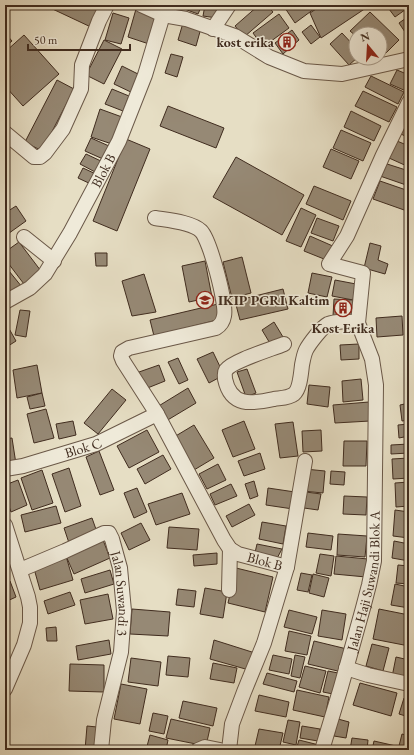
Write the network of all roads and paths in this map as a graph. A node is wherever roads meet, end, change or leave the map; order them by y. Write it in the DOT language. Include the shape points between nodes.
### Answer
graph roads {
  1 [pos="107,5"];
  2 [pos="229,5"];
  3 [pos="148,6"];
  4 [pos="163,15"];
  5 [pos="213,28"];
  6 [pos="409,59"];
  7 [pos="409,102"];
  8 [pos="5,133"];
  9 [pos="155,218"];
  10 [pos="24,237"];
  11 [pos="54,261"];
  12 [pos="5,302"];
  13 [pos="358,323"];
  14 [pos="284,344"];
  15 [pos="157,414"];
  16 [pos="305,461"];
  17 [pos="5,469"];
  18 [pos="5,525"];
  19 [pos="230,549"];
  20 [pos="287,567"];
  21 [pos="14,568"];
  22 [pos="229,590"];
  23 [pos="346,668"];
  24 [pos="409,684"];
  25 [pos="5,689"];
  26 [pos="202,748"];
  27 [pos="101,750"];
  28 [pos="220,750"];
  29 [pos="229,750"];
  30 [pos="322,750"];
  1 -- 8 [label="street" via="82,65 80,89 63,129 45,154 40,157 34,156"];
  2 -- 5 [label="street"];
  3 -- 4 [label="street"];
  4 -- 5 [label="street"];
  4 -- 11 [label="street, Blok B" via="145,75 118,141"];
  5 -- 6 [label="street" via="235,36 269,57 304,71 342,74"];
  7 -- 13 [label="street" via="346,236 329,264 363,273"];
  9 -- 15 [label="street, Blok B" via="187,224 202,232 216,267 225,306 222,324 216,328 129,348 122,352 123,361"];
  10 -- 11 [label="street"];
  11 -- 12 [label="street, Blok B" via="30,288"];
  13 -- 14 [label="street" via="348,321 328,324 320,331 306,350 299,386 294,394 255,403 242,402 233,396 227,388 227,369 237,362"];
  13 -- 23 [label="street, Jalan Haji Suwandi Blok A" via="372,359 376,385 374,562 370,586"];
  15 -- 17 [label="street, Blok C" via="96,444"];
  15 -- 19 [label="street, Blok B"];
  16 -- 20 [label="street"];
  18 -- 21 [label="street"];
  19 -- 20 [label="street, Blok B" via="238,554"];
  19 -- 22 [label="street"];
  20 -- 29 [label="street, Blok B" via="264,643 232,724"];
  21 -- 25 [label="street" via="28,597 30,623 24,645"];
  21 -- 27 [label="street, Jalan Suwandi 3" via="104,533 109,533 112,538 120,568 124,611 121,652 104,720"];
  23 -- 24 [label="street"];
  23 -- 30 [label="street, Jalan Haji Suwandi Blok A"];
  26 -- 28 [label="street"];
}
